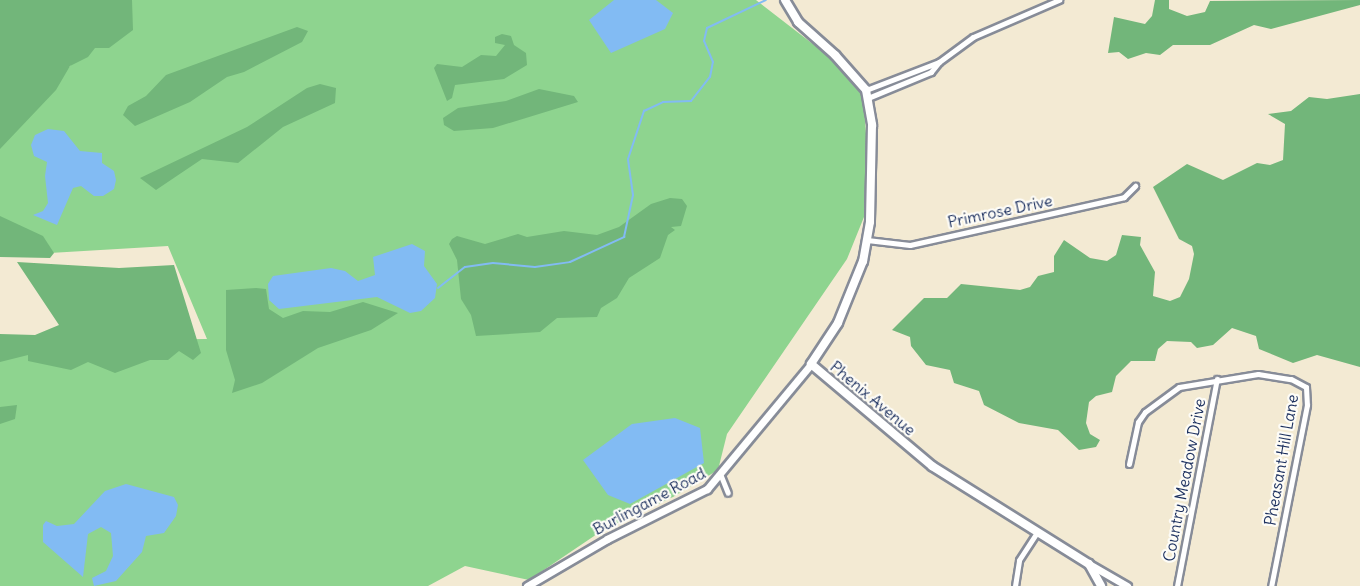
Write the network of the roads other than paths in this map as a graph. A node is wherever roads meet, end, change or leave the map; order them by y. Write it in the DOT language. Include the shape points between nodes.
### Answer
graph roads {
  1 [pos="785,0"];
  2 [pos="1059,0"];
  3 [pos="867,94"];
  4 [pos="1135,186"];
  5 [pos="867,240"];
  6 [pos="811,364"];
  7 [pos="1218,379"];
  8 [pos="1129,464"];
  9 [pos="722,476"];
  10 [pos="728,493"];
  11 [pos="1037,532"];
  12 [pos="1089,564"];
  13 [pos="527,586"];
  14 [pos="1015,586"];
  15 [pos="1101,586"];
  16 [pos="1127,586"];
  17 [pos="1177,586"];
  18 [pos="1271,586"];
  1 -- 3 [label="main road" via="798,22 836,55"];
  2 -- 3 [label="street" via="973,37 939,63"];
  3 -- 5 [label="main road, Phenix Avenue" via="872,125"];
  4 -- 5 [label="street, Primrose Drive" via="1124,197 910,245"];
  5 -- 6 [label="main road, Phenix Avenue" via="853,294"];
  6 -- 9 [label="street, Burlingame Road"];
  6 -- 11 [label="main road, Phenix Avenue" via="932,466"];
  7 -- 8 [label="street, Pheasant Hill Lane" via="1179,387 1152,405 1138,422"];
  7 -- 17 [label="street, Country Meadow Drive"];
  7 -- 18 [label="street, Pheasant Hill Lane" via="1257,374 1291,379 1306,387 1307,405"];
  9 -- 10 [label="street"];
  9 -- 13 [label="street, Burlingame Road" via="707,489 607,538"];
  11 -- 12 [label="main road, Phenix Avenue"];
  11 -- 14 [label="street" via="1019,560"];
  12 -- 15 [label="main road, Phenix Avenue"];
  12 -- 16 [label="street"];
}
